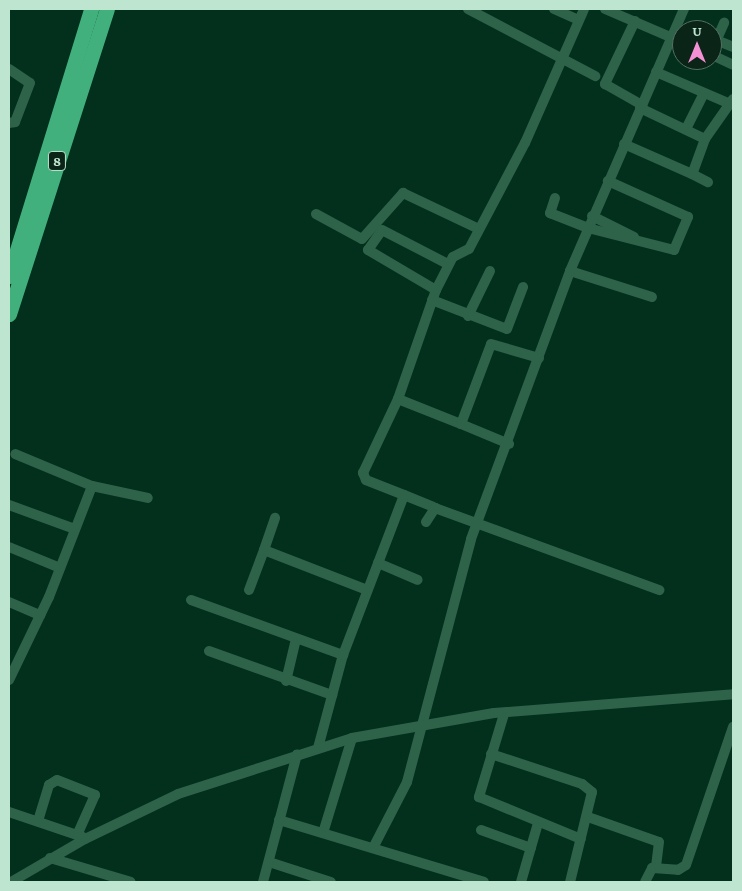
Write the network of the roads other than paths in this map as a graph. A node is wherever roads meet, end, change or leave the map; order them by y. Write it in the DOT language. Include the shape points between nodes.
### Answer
graph roads {
  1 [pos="92,9"];
  2 [pos="107,9"];
  3 [pos="468,9"];
  4 [pos="554,9"];
  5 [pos="584,9"];
  6 [pos="606,9"];
  7 [pos="684,9"];
  8 [pos="578,20"];
  9 [pos="635,21"];
  10 [pos="724,23"];
  11 [pos="722,27"];
  12 [pos="671,37"];
  13 [pos="561,60"];
  14 [pos="9,69"];
  15 [pos="656,72"];
  16 [pos="595,76"];
  17 [pos="704,93"];
  18 [pos="731,101"];
  19 [pos="641,107"];
  20 [pos="9,123"];
  21 [pos="686,129"];
  22 [pos="705,139"];
  23 [pos="624,144"];
  24 [pos="692,174"];
  25 [pos="608,181"];
  26 [pos="708,182"];
  27 [pos="555,198"];
  28 [pos="316,214"];
  29 [pos="592,216"];
  30 [pos="588,228"];
  31 [pos="479,229"];
  32 [pos="642,242"];
  33 [pos="448,264"];
  34 [pos="570,271"];
  35 [pos="490,272"];
  36 [pos="9,276"];
  37 [pos="524,287"];
  38 [pos="434,295"];
  39 [pos="652,297"];
  40 [pos="9,314"];
  41 [pos="468,316"];
  42 [pos="539,358"];
  43 [pos="398,399"];
  44 [pos="461,424"];
  45 [pos="509,444"];
  46 [pos="15,454"];
  47 [pos="92,486"];
  48 [pos="404,495"];
  49 [pos="148,498"];
  50 [pos="9,505"];
  51 [pos="433,507"];
  52 [pos="275,518"];
  53 [pos="426,522"];
  54 [pos="478,523"];
  55 [pos="75,530"];
  56 [pos="9,547"];
  57 [pos="264,550"];
  58 [pos="378,563"];
  59 [pos="60,568"];
  60 [pos="418,580"];
  61 [pos="249,590"];
  62 [pos="367,590"];
  63 [pos="660,590"];
  64 [pos="191,600"];
  65 [pos="9,602"];
  66 [pos="40,615"];
  67 [pos="296,639"];
  68 [pos="209,651"];
  69 [pos="343,655"];
  70 [pos="9,680"];
  71 [pos="286,681"];
  72 [pos="733,694"];
  73 [pos="332,695"];
  74 [pos="504,714"];
  75 [pos="420,724"];
  76 [pos="733,727"];
  77 [pos="352,738"];
  78 [pos="318,748"];
  79 [pos="297,754"];
  80 [pos="491,754"];
  81 [pos="9,812"];
  82 [pos="588,817"];
  83 [pos="280,820"];
  84 [pos="38,821"];
  85 [pos="538,822"];
  86 [pos="481,830"];
  87 [pos="323,833"];
  88 [pos="82,836"];
  89 [pos="582,839"];
  90 [pos="373,848"];
  91 [pos="531,848"];
  92 [pos="50,858"];
  93 [pos="268,862"];
  94 [pos="656,868"];
  95 [pos="11,882"];
  96 [pos="132,882"];
  97 [pos="263,882"];
  98 [pos="331,882"];
  99 [pos="484,882"];
  100 [pos="521,882"];
  101 [pos="570,882"];
  102 [pos="645,882"];
  1 -- 36 [label="highway, 8"];
  2 -- 40 [label="highway, 8"];
  3 -- 13 [label="street"];
  4 -- 8 [label="street"];
  5 -- 8 [label="street"];
  6 -- 9 [label="street"];
  7 -- 12 [label="street"];
  8 -- 13 [label="street"];
  9 -- 12 [label="street"];
  9 -- 19 [label="street" via="605,86"];
  10 -- 11 [label="street"];
  12 -- 15 [label="street"];
  13 -- 16 [label="street"];
  13 -- 31 [label="street" via="525,143"];
  14 -- 20 [label="street" via="30,83 15,122"];
  15 -- 17 [label="street"];
  15 -- 19 [label="street"];
  17 -- 18 [label="street"];
  17 -- 21 [label="street"];
  18 -- 22 [label="street"];
  19 -- 21 [label="street"];
  19 -- 23 [label="street"];
  21 -- 22 [label="street"];
  22 -- 24 [label="street"];
  23 -- 24 [label="street"];
  23 -- 25 [label="street"];
  24 -- 26 [label="street"];
  25 -- 29 [label="street"];
  25 -- 32 [label="street" via="688,217 671,251"];
  27 -- 30 [label="street" via="550,213"];
  28 -- 31 [label="street" via="362,239 403,193"];
  29 -- 30 [label="street"];
  29 -- 32 [label="street"];
  30 -- 32 [label="street"];
  30 -- 34 [label="street"];
  31 -- 33 [label="street" via="469,248"];
  33 -- 38 [label="street"];
  33 -- 38 [label="street" via="382,230 368,250"];
  34 -- 39 [label="street"];
  34 -- 42 [label="street"];
  35 -- 41 [label="street"];
  37 -- 41 [label="street" via="507,328"];
  38 -- 41 [label="street"];
  38 -- 43 [label="street"];
  42 -- 44 [label="street" via="491,344"];
  42 -- 45 [label="street"];
  43 -- 44 [label="street"];
  43 -- 48 [label="street" via="363,473 366,480"];
  44 -- 45 [label="street"];
  45 -- 54 [label="street"];
  46 -- 47 [label="street"];
  47 -- 49 [label="street"];
  47 -- 55 [label="street"];
  48 -- 51 [label="street"];
  48 -- 58 [label="street"];
  50 -- 55 [label="street"];
  51 -- 53 [label="street"];
  51 -- 54 [label="street"];
  52 -- 57 [label="street"];
  54 -- 63 [label="street"];
  54 -- 75 [label="street"];
  55 -- 59 [label="street"];
  56 -- 59 [label="street"];
  57 -- 61 [label="street"];
  57 -- 62 [label="street"];
  58 -- 60 [label="street"];
  58 -- 62 [label="street"];
  59 -- 66 [label="street"];
  62 -- 69 [label="street"];
  64 -- 67 [label="street"];
  65 -- 66 [label="street"];
  66 -- 70 [label="street"];
  67 -- 69 [label="street"];
  67 -- 71 [label="street"];
  68 -- 71 [label="street"];
  69 -- 73 [label="street"];
  71 -- 73 [label="street"];
  72 -- 74 [label="street"];
  73 -- 78 [label="street"];
  74 -- 75 [label="street"];
  74 -- 80 [label="street"];
  75 -- 77 [label="street"];
  75 -- 90 [label="street" via="407,782"];
  76 -- 94 [label="street" via="686,864 678,870"];
  77 -- 78 [label="street"];
  77 -- 87 [label="street"];
  78 -- 79 [label="street"];
  79 -- 83 [label="street"];
  79 -- 88 [label="street" via="178,794"];
  80 -- 82 [label="street" via="582,784 593,798"];
  80 -- 85 [label="street" via="479,797"];
  81 -- 84 [label="street"];
  82 -- 89 [label="street"];
  82 -- 94 [label="street" via="659,842"];
  83 -- 87 [label="street"];
  83 -- 93 [label="street"];
  84 -- 88 [label="street"];
  84 -- 88 [label="street" via="49,785 57,780 95,795"];
  85 -- 89 [label="street"];
  85 -- 91 [label="street"];
  86 -- 91 [label="street"];
  87 -- 90 [label="street"];
  88 -- 92 [label="street"];
  89 -- 101 [label="street"];
  90 -- 99 [label="street"];
  91 -- 100 [label="street"];
  92 -- 95 [label="street"];
  92 -- 96 [label="street"];
  93 -- 97 [label="street"];
  93 -- 98 [label="street"];
  94 -- 102 [label="street" via="649,870"];
}
